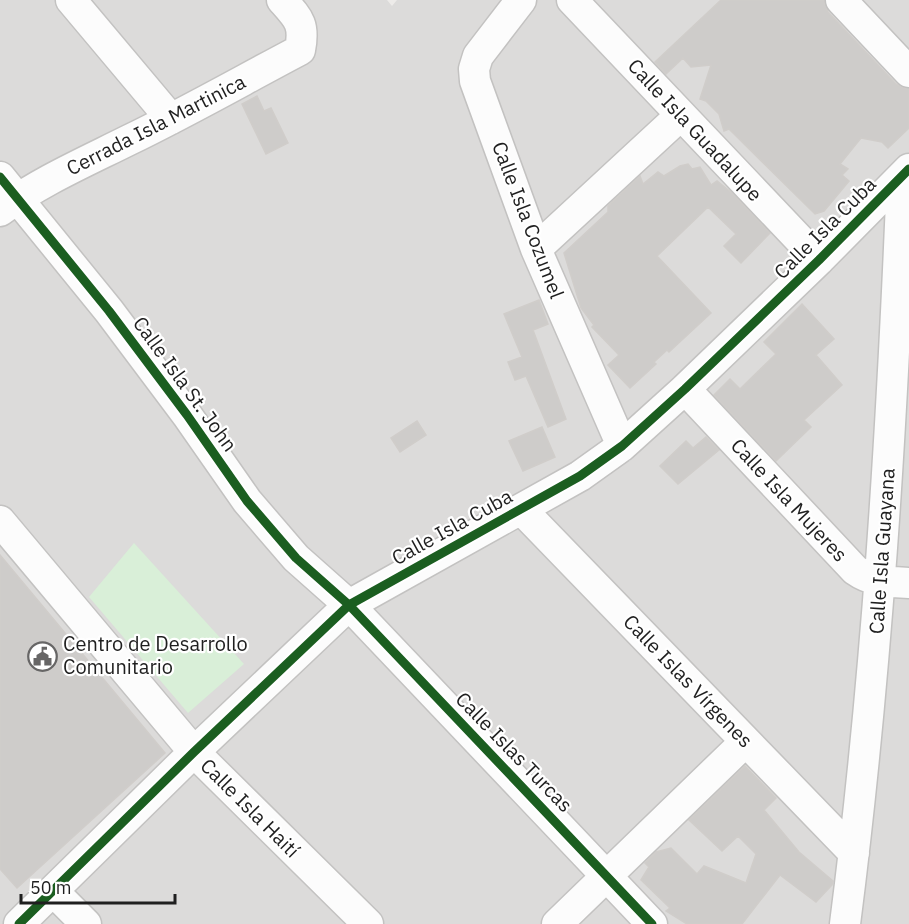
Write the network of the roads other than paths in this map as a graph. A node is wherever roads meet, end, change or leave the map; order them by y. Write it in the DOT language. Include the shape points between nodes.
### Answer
graph roads {
  1 [pos="71,0"];
  2 [pos="282,0"];
  3 [pos="520,0"];
  4 [pos="572,0"];
  5 [pos="841,0"];
  6 [pos="909,72"];
  7 [pos="681,115"];
  8 [pos="171,119"];
  9 [pos="905,173"];
  10 [pos="6,195"];
  11 [pos="536,249"];
  12 [pos="819,260"];
  13 [pos="685,389"];
  14 [pos="622,446"];
  15 [pos="522,510"];
  16 [pos="0,521"];
  17 [pos="895,582"];
  18 [pos="349,605"];
  19 [pos="745,742"];
  20 [pos="194,752"];
  21 [pos="854,853"];
  22 [pos="607,876"];
  23 [pos="53,891"];
  24 [pos="19,924"];
  25 [pos="86,924"];
  26 [pos="368,924"];
  27 [pos="557,924"];
  28 [pos="652,924"];
  29 [pos="845,924"];
  1 -- 8 [label="street"];
  2 -- 8 [label="street, Cerrada Isla Martinica" via="303,33 300,50"];
  3 -- 11 [label="street, Calle Isla Cozumel" via="477,56 474,69"];
  4 -- 7 [label="street, Calle Isla Guadalupe"];
  5 -- 6 [label="street"];
  7 -- 11 [label="street"];
  7 -- 12 [label="street, Calle Isla Guadalupe"];
  8 -- 10 [label="street, Cerrada Isla Martinica"];
  9 -- 12 [label="street, Calle Isla Cuba"];
  9 -- 17 [label="street, Calle Isla Guayana" via="893,382"];
  10 -- 18 [label="street, Calle Isla St. John" via="109,311 247,501 296,558"];
  11 -- 14 [label="street, Calle Isla Cozumel"];
  12 -- 13 [label="street, Calle Isla Cuba"];
  13 -- 14 [label="street, Calle Isla Cuba"];
  13 -- 17 [label="street, Calle Isla Mujeres" via="855,570 865,577"];
  14 -- 15 [label="street, Calle Isla Cuba"];
  15 -- 18 [label="street, Calle Isla Cuba"];
  15 -- 19 [label="street, Calle Islas Vírgenes"];
  16 -- 20 [label="street, Calle Isla Haití"];
  17 -- 21 [label="street, Calle Isla Guayana"];
  18 -- 20 [label="street, Calle Isla Cuba"];
  18 -- 22 [label="street, Calle Islas Turcas"];
  19 -- 21 [label="street, Calle Islas Vírgenes"];
  19 -- 22 [label="street"];
  20 -- 23 [label="street, Calle Isla Cuba"];
  20 -- 26 [label="street, Calle Isla Haití"];
  21 -- 29 [label="street, Calle Isla Guayana"];
  22 -- 27 [label="street"];
  22 -- 28 [label="street, Calle Islas Turcas"];
  23 -- 24 [label="street, Calle Isla Cuba"];
  23 -- 25 [label="street"];
}
